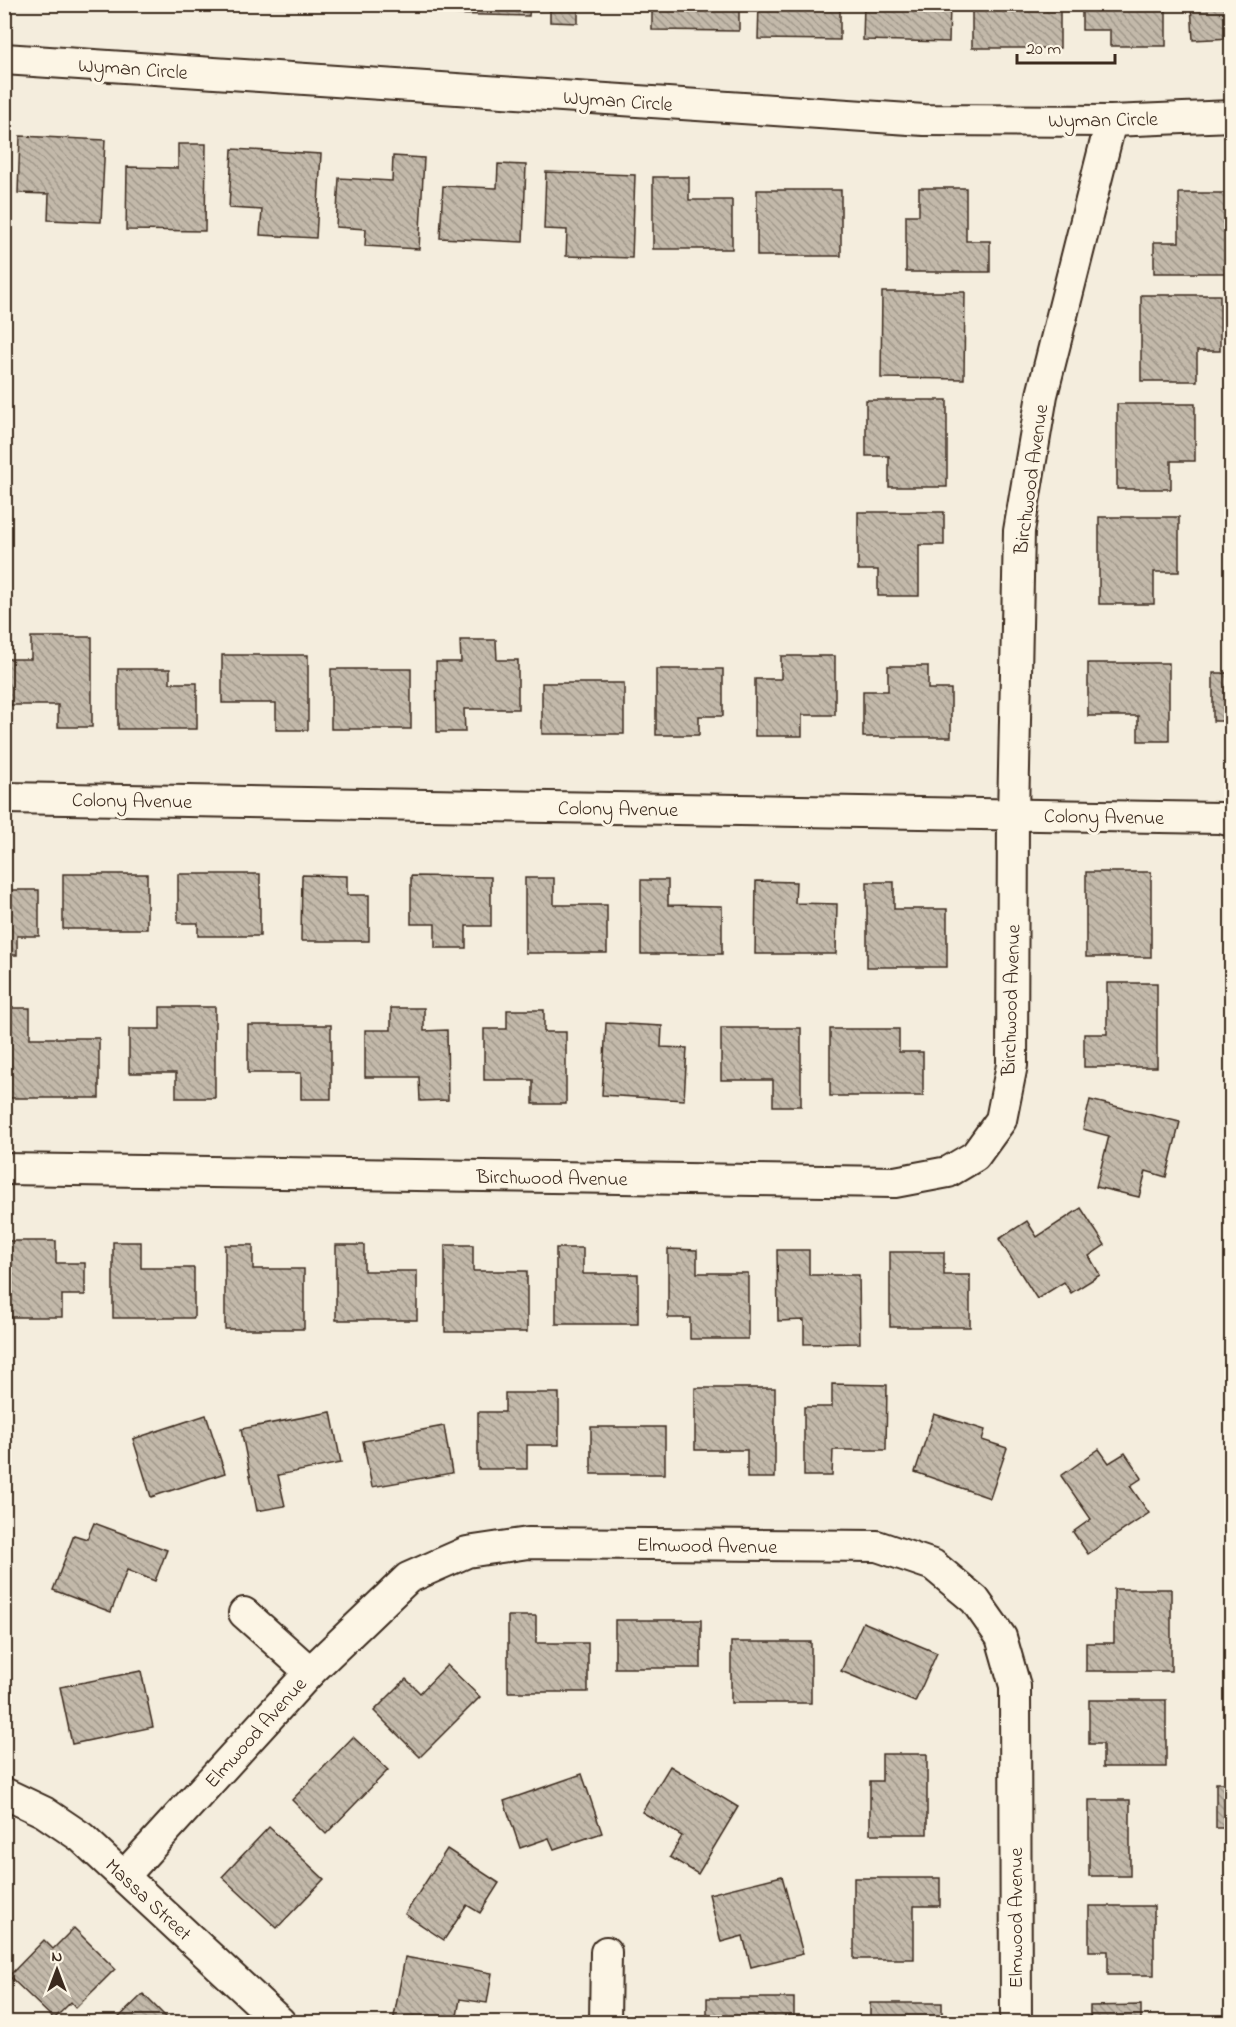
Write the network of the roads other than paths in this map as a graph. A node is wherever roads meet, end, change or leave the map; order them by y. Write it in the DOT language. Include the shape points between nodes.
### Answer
graph roads {
  1 [pos="4,60"];
  2 [pos="1232,116"];
  3 [pos="1111,121"];
  4 [pos="4,798"];
  5 [pos="1014,815"];
  6 [pos="1232,821"];
  7 [pos="4,1169"];
  8 [pos="244,1613"];
  9 [pos="310,1672"];
  10 [pos="4,1793"];
  11 [pos="124,1876"];
  12 [pos="606,1952"];
  13 [pos="280,2022"];
  14 [pos="605,2022"];
  15 [pos="1016,2022"];
  1 -- 3 [label="street, Wyman Circle" via="924,120"];
  2 -- 3 [label="street, Wyman Circle"];
  3 -- 5 [label="street, Birchwood Avenue" via="1042,395 1019,531"];
  4 -- 5 [label="street, Colony Avenue"];
  5 -- 6 [label="street, Colony Avenue"];
  5 -- 7 [label="street, Birchwood Avenue" via="1012,1065 1001,1120 975,1156 948,1172 895,1182"];
  8 -- 9 [label="street"];
  9 -- 11 [label="street, Elmwood Avenue"];
  9 -- 15 [label="street, Elmwood Avenue" via="408,1578 467,1552 528,1543 877,1546 933,1565 975,1600 1001,1637 1015,1686"];
  10 -- 11 [label="street, Massa Street" via="44,1812 81,1837"];
  11 -- 13 [label="street, Massa Street"];
  12 -- 14 [label="street"];
}
